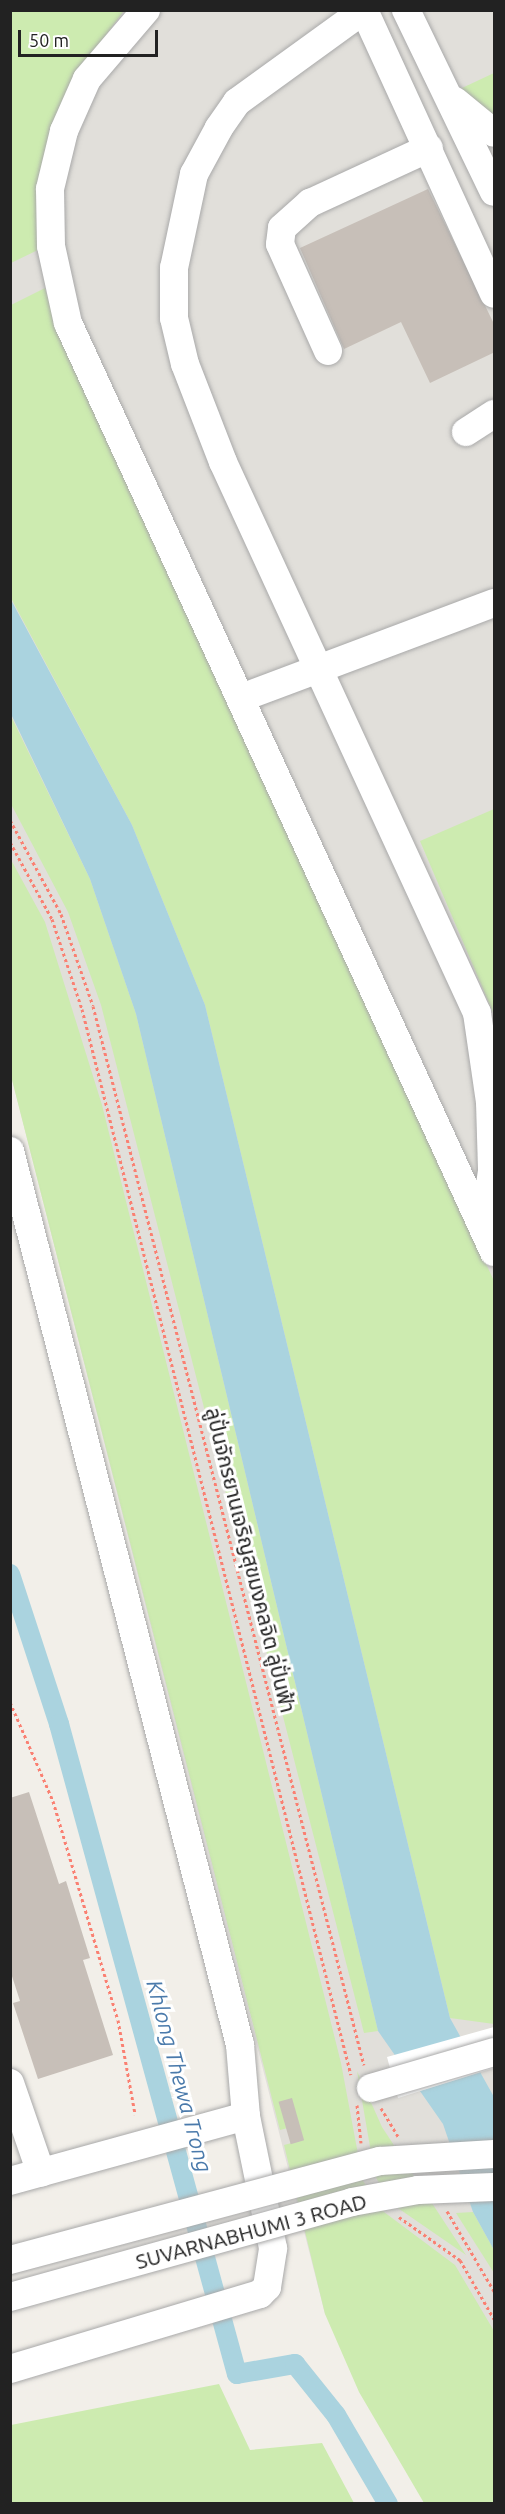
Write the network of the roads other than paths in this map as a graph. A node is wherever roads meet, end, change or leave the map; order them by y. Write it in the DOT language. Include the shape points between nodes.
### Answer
graph roads {
  1 [pos="146,10"];
  2 [pos="364,10"];
  3 [pos="406,10"];
  4 [pos="446,94"];
  5 [pos="495,133"];
  6 [pos="429,148"];
  7 [pos="495,192"];
  8 [pos="495,294"];
  9 [pos="328,351"];
  10 [pos="495,414"];
  11 [pos="466,432"];
  12 [pos="495,603"];
  13 [pos="323,670"];
  14 [pos="241,698"];
  15 [pos="10,1150"];
  16 [pos="484,1224"];
  17 [pos="495,1252"];
  18 [pos="495,2052"];
  19 [pos="368,2086"];
  20 [pos="12,2093"];
  21 [pos="246,2116"];
  22 [pos="495,2154"];
  23 [pos="41,2173"];
  24 [pos="10,2181"];
  25 [pos="495,2187"];
  26 [pos="10,2260"];
  27 [pos="10,2297"];
  28 [pos="10,2369"];
  1 -- 14 [label="street" via="87,79 64,131 50,189 51,246 68,323"];
  2 -- 6 [label="street"];
  2 -- 13 [label="street" via="231,111 194,174 174,268 174,318 198,400"];
  3 -- 4 [label="street"];
  4 -- 5 [label="street"];
  4 -- 7 [label="street"];
  6 -- 8 [label="street"];
  6 -- 9 [label="street" via="310,203 282,228 280,244"];
  10 -- 11 [label="street"];
  12 -- 13 [label="street"];
  13 -- 14 [label="street"];
  13 -- 16 [label="street" via="477,1012 490,1102 492,1171"];
  14 -- 16 [label="street"];
  15 -- 21 [label="street" via="240,2045"];
  16 -- 17 [label="street"];
  18 -- 19 [label="street"];
  20 -- 23 [label="street"];
  21 -- 23 [label="street"];
  21 -- 28 [label="street" via="273,2248 267,2288"];
  22 -- 26 [label="street, SUVARNABHUMI 3 ROAD, bridge" via="380,2161"];
  23 -- 24 [label="street"];
  25 -- 27 [label="street, SUVARNABHUMI 3 ROAD, bridge" via="418,2190 352,2202"];
}
